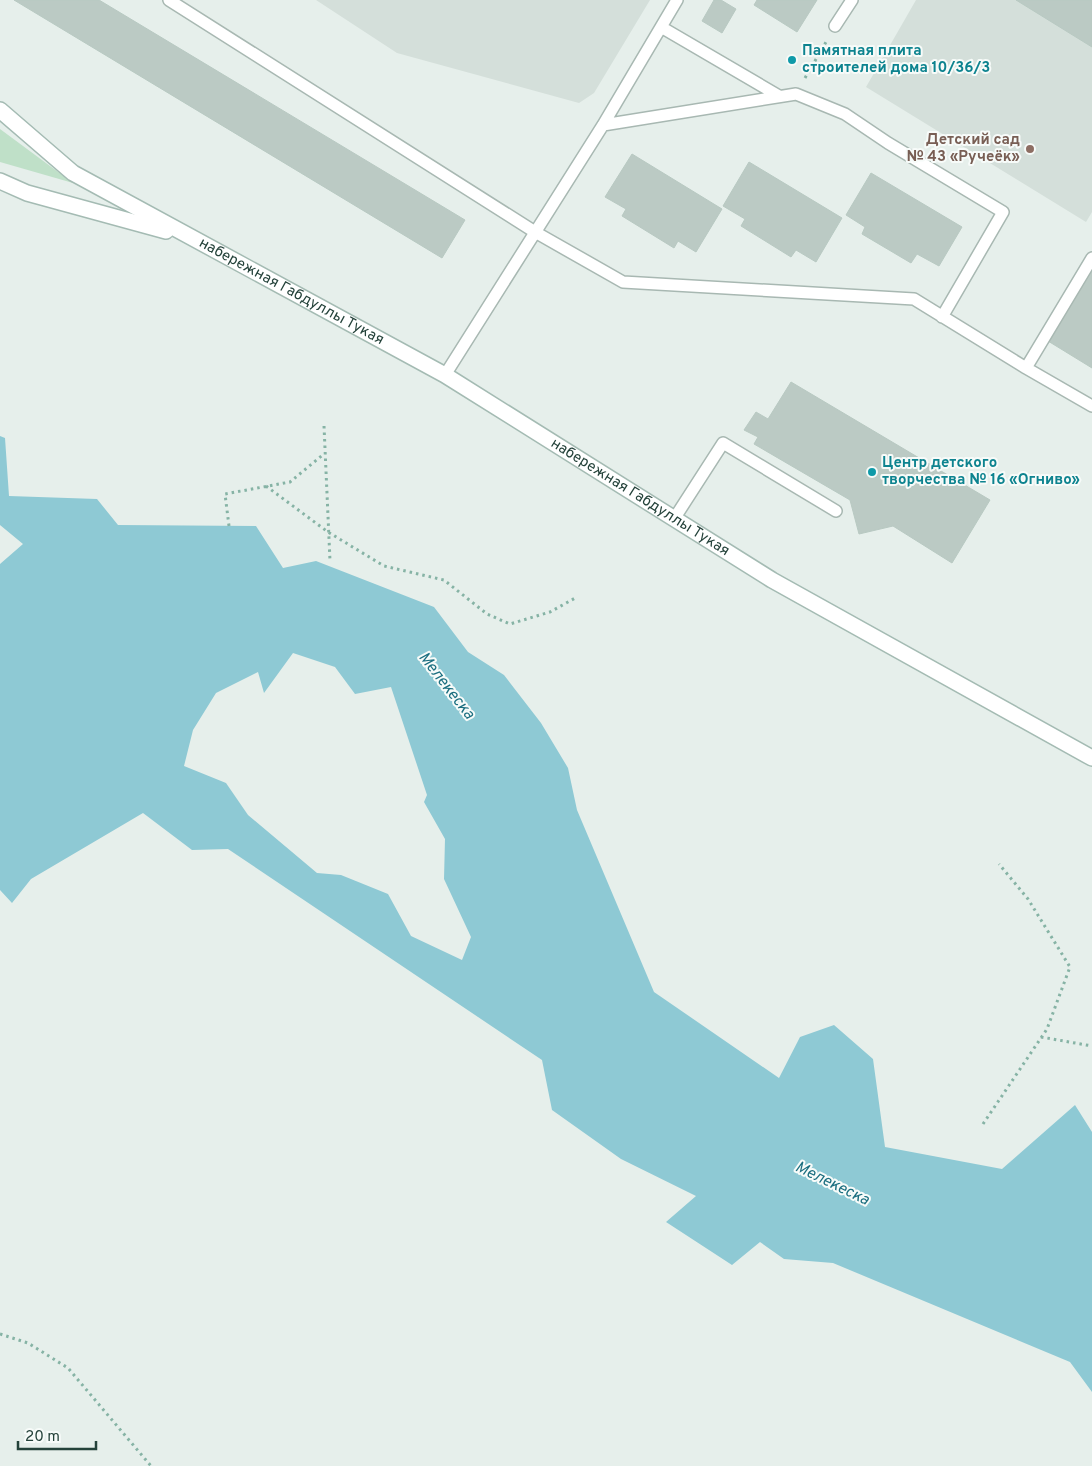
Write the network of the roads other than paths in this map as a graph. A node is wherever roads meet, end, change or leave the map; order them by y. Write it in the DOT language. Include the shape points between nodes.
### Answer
graph roads {
  1 [pos="169,0"];
  2 [pos="677,0"];
  3 [pos="852,0"];
  4 [pos="835,26"];
  5 [pos="661,27"];
  6 [pos="779,96"];
  7 [pos="0,110"];
  8 [pos="603,125"];
  9 [pos="0,181"];
  10 [pos="535,232"];
  11 [pos="189,237"];
  12 [pos="1092,258"];
  13 [pos="942,317"];
  14 [pos="1026,368"];
  15 [pos="445,376"];
  16 [pos="1092,406"];
  17 [pos="836,511"];
  18 [pos="674,518"];
  19 [pos="1092,758"];
  1 -- 10 [label="lane"];
  2 -- 5 [label="lane"];
  3 -- 4 [label="lane"];
  5 -- 6 [label="lane"];
  5 -- 8 [label="lane"];
  6 -- 8 [label="lane"];
  6 -- 13 [label="lane" via="796,94 845,114 1003,212"];
  7 -- 11 [label="main road, набережная Габдуллы Тукая" via="73,173"];
  8 -- 10 [label="lane"];
  9 -- 11 [label="main road, набережная Габдуллы Тукая" via="27,193"];
  10 -- 13 [label="lane" via="623,282 914,300"];
  10 -- 15 [label="lane"];
  11 -- 15 [label="main road, набережная Габдуллы Тукая"];
  12 -- 14 [label="lane"];
  13 -- 14 [label="lane"];
  14 -- 16 [label="lane"];
  15 -- 18 [label="main road, набережная Габдуллы Тукая"];
  17 -- 18 [label="lane" via="723,443"];
  18 -- 19 [label="main road, набережная Габдуллы Тукая" via="772,580"];
}
